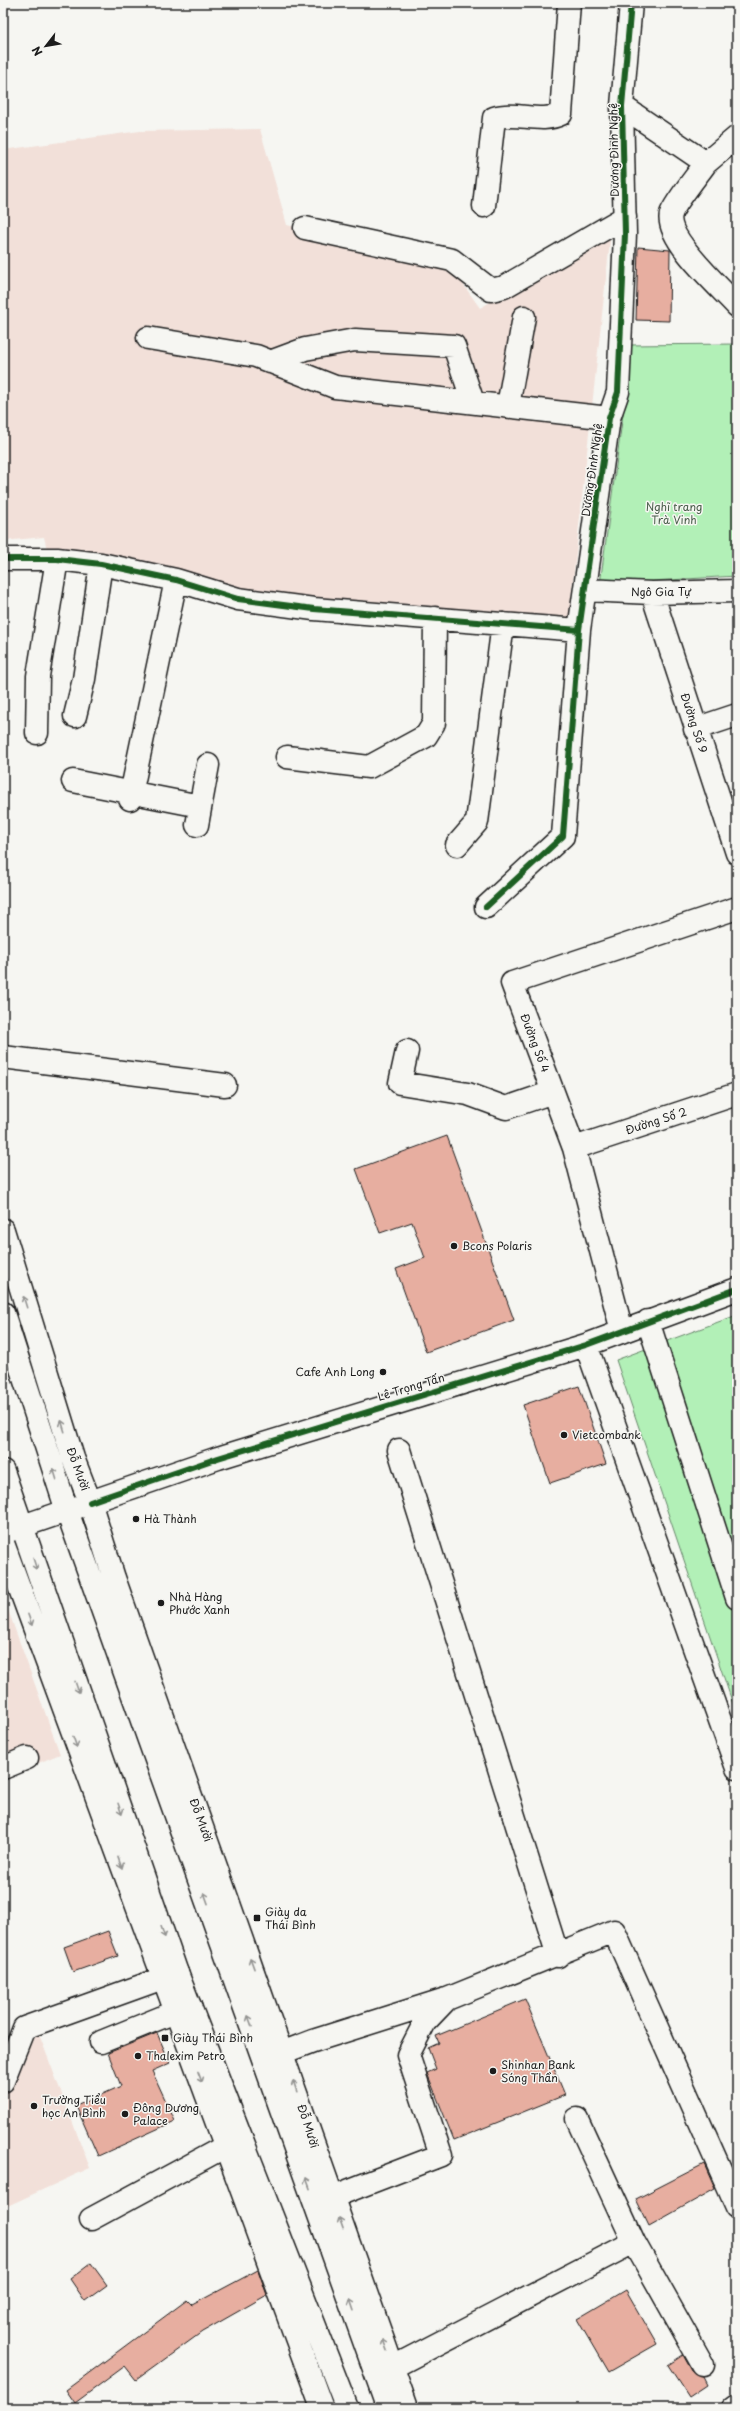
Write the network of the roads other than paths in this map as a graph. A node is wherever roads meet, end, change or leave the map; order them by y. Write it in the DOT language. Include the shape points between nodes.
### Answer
graph roads {
  1 [pos="569,3"];
  2 [pos="631,3"];
  3 [pos="622,106"];
  4 [pos="737,136"];
  5 [pos="706,163"];
  6 [pos="484,206"];
  7 [pos="625,217"];
  8 [pos="305,228"];
  9 [pos="737,306"];
  10 [pos="524,317"];
  11 [pos="148,338"];
  12 [pos="270,362"];
  13 [pos="473,402"];
  14 [pos="508,406"];
  15 [pos="609,418"];
  16 [pos="3,559"];
  17 [pos="56,559"];
  18 [pos="101,564"];
  19 [pos="176,580"];
  20 [pos="585,590"];
  21 [pos="737,591"];
  22 [pos="652,593"];
  23 [pos="435,618"];
  24 [pos="503,624"];
  25 [pos="578,630"];
  26 [pos="737,715"];
  27 [pos="75,716"];
  28 [pos="695,729"];
  29 [pos="36,733"];
  30 [pos="286,757"];
  31 [pos="208,765"];
  32 [pos="73,781"];
  33 [pos="130,796"];
  34 [pos="457,845"];
  35 [pos="737,853"];
  36 [pos="486,907"];
  37 [pos="737,908"];
  38 [pos="407,1051"];
  39 [pos="3,1057"];
  40 [pos="225,1086"];
  41 [pos="553,1092"];
  42 [pos="737,1094"];
  43 [pos="574,1148"];
  44 [pos="3,1230"];
  45 [pos="737,1289"];
  46 [pos="3,1313"];
  47 [pos="648,1322"];
  48 [pos="622,1331"];
  49 [pos="586,1345"];
  50 [pos="399,1450"];
  51 [pos="3,1470"];
  52 [pos="90,1502"];
  53 [pos="67,1511"];
  54 [pos="13,1529"];
  55 [pos="3,1543"];
  56 [pos="737,1598"];
  57 [pos="27,1758"];
  58 [pos="3,1768"];
  59 [pos="737,1768"];
  60 [pos="558,1956"];
  61 [pos="170,1975"];
  62 [pos="447,1999"];
  63 [pos="182,2009"];
  64 [pos="101,2042"];
  65 [pos="9,2051"];
  66 [pos="284,2052"];
  67 [pos="3,2081"];
  68 [pos="577,2118"];
  69 [pos="226,2146"];
  70 [pos="332,2197"];
  71 [pos="737,2207"];
  72 [pos="91,2219"];
  73 [pos="634,2242"];
  74 [pos="703,2364"];
  75 [pos="393,2367"];
  76 [pos="737,2405"];
  77 [pos="322,2408"];
  78 [pos="347,2408"];
  79 [pos="388,2408"];
  80 [pos="408,2408"];
  81 [pos="733,2408"];
  1 -- 6 [label="main road" via="561,114 552,118 517,115 494,118"];
  2 -- 3 [label="main road, Dương Đình Nghệ"];
  3 -- 5 [label="main road"];
  3 -- 7 [label="main road, Dương Đình Nghệ"];
  4 -- 5 [label="main road"];
  5 -- 9 [label="main road" via="671,214 672,229 681,245"];
  7 -- 8 [label="main road" via="504,286 490,290 452,260"];
  7 -- 15 [label="main road, Dương Đình Nghệ" via="618,392"];
  10 -- 14 [label="main road"];
  11 -- 12 [label="main road" via="256,356"];
  12 -- 13 [label="main road" via="335,387"];
  12 -- 13 [label="main road" via="305,349 355,340 454,346"];
  13 -- 14 [label="main road"];
  14 -- 15 [label="main road"];
  15 -- 20 [label="main road, Dương Đình Nghệ"];
  16 -- 17 [label="main road"];
  17 -- 18 [label="main road"];
  17 -- 29 [label="main road" via="38,676"];
  18 -- 19 [label="main road"];
  18 -- 27 [label="main road" via="84,680"];
  19 -- 23 [label="main road" via="238,599 314,609"];
  19 -- 33 [label="main road"];
  20 -- 22 [label="main road, Ngô Gia Tự"];
  20 -- 25 [label="main road, Dương Đình Nghệ"];
  21 -- 22 [label="main road, Ngô Gia Tự"];
  22 -- 28 [label="main road, Đường Số 9"];
  23 -- 24 [label="main road"];
  23 -- 30 [label="main road" via="434,723 426,736 370,767"];
  24 -- 25 [label="main road"];
  24 -- 34 [label="main road" via="477,822"];
  25 -- 36 [label="main road, Dương Đình Nghệ" via="562,836"];
  26 -- 28 [label="main road"];
  28 -- 35 [label="main road, Đường Số 9"];
  31 -- 33 [label="main road" via="198,815"];
  32 -- 33 [label="main road"];
  37 -- 41 [label="main road, Đường Số 4" via="512,983"];
  38 -- 41 [label="main road" via="400,1083 468,1094 506,1108"];
  39 -- 40 [label="main road"];
  41 -- 43 [label="main road, Đường Số 4"];
  42 -- 43 [label="main road, Đường Số 2"];
  43 -- 48 [label="main road, Đường Số 4"];
  52 -- 44 [label="main road, Đỗ Mười, one-way" via="73,1458"];
  45 -- 47 [label="main road, Lê Trọng Tấn"];
  53 -- 46 [label="main road, Đỗ Mười, one-way"];
  47 -- 48 [label="main road, Lê Trọng Tấn"];
  47 -- 56 [label="main road"];
  48 -- 49 [label="main road, Lê Trọng Tấn"];
  49 -- 52 [label="main road, Lê Trọng Tấn" via="218,1458"];
  49 -- 59 [label="main road"];
  50 -- 60 [label="main road"];
  51 -- 54 [label="main road"];
  52 -- 53 [label="main road, Lê Trọng Tấn"];
  66 -- 52 [label="main road, Đỗ Mười, one-way" via="117,1586"];
  53 -- 54 [label="main road, Lê Trọng Tấn"];
  79 -- 53 [label="main road, Đỗ Mười, one-way"];
  54 -- 61 [label="main road, one-way"];
  55 -- 61 [label="main road, one-way"];
  57 -- 58 [label="main road"];
  60 -- 62 [label="main road"];
  60 -- 71 [label="main road" via="614,1931"];
  61 -- 63 [label="main road"];
  61 -- 65 [label="main road" via="24,2028"];
  62 -- 66 [label="main road" via="313,2040"];
  62 -- 70 [label="main road" via="425,2022 408,2055 441,2155"];
  63 -- 64 [label="main road"];
  63 -- 69 [label="main road, one-way"];
  63 -- 78 [label="main road" via="243,2137"];
  65 -- 67 [label="main road"];
  70 -- 66 [label="main road, Đỗ Mười, one-way"];
  68 -- 73 [label="main road"];
  69 -- 72 [label="main road"];
  69 -- 77 [label="main road"];
  75 -- 70 [label="main road, Đỗ Mười, one-way"];
  73 -- 74 [label="main road"];
  73 -- 75 [label="main road"];
  75 -- 80 [label="main road, Đỗ Mười"];
  76 -- 81 [label="main road"];
}
